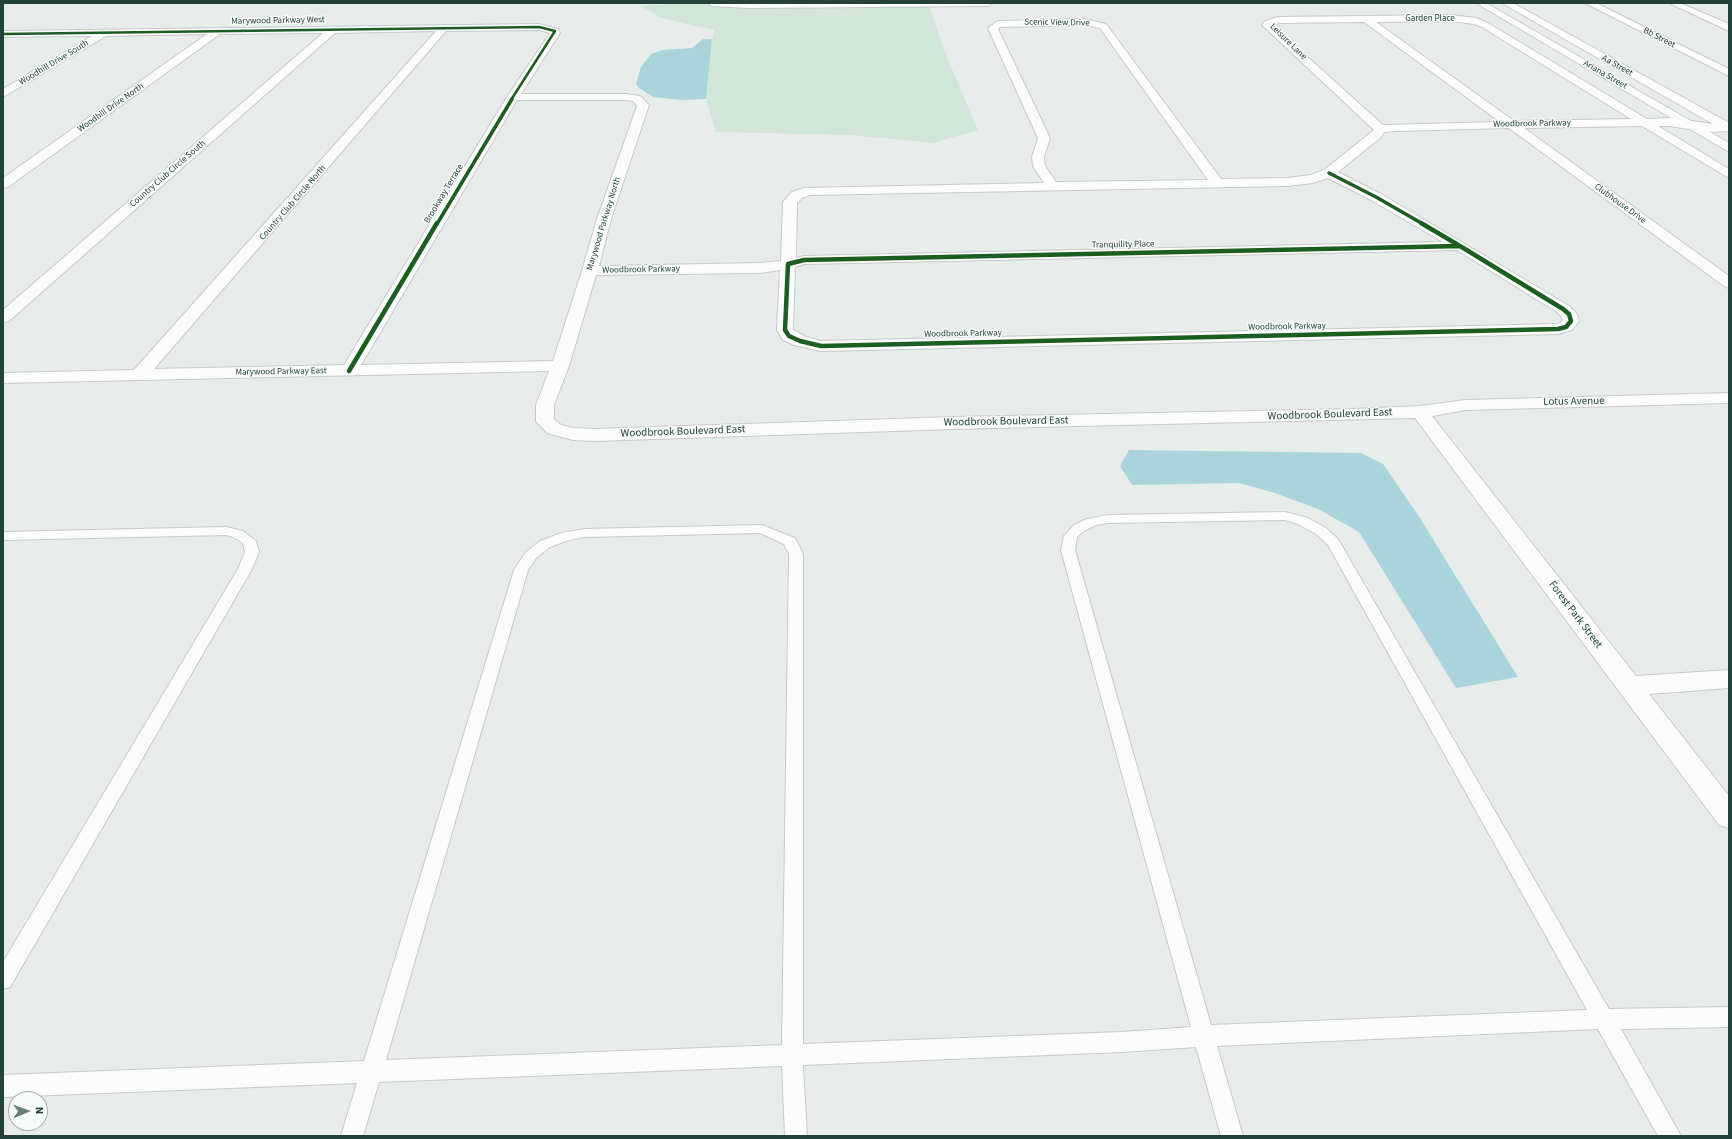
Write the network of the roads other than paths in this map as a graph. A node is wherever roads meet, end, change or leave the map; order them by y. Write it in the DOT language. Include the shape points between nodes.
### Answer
graph roads {
  1 [pos="712,3"];
  2 [pos="988,3"];
  3 [pos="1480,3"];
  4 [pos="1506,3"];
  5 [pos="1589,3"];
  6 [pos="1673,3"];
  7 [pos="1366,19"];
  8 [pos="444,28"];
  9 [pos="1729,28"];
  10 [pos="333,29"];
  11 [pos="553,30"];
  12 [pos="218,31"];
  13 [pos="105,32"];
  14 [pos="3,34"];
  15 [pos="1729,73"];
  16 [pos="3,94"];
  17 [pos="513,97"];
  18 [pos="1643,122"];
  19 [pos="1511,124"];
  20 [pos="1690,125"];
  21 [pos="1728,128"];
  22 [pos="1380,129"];
  23 [pos="1729,148"];
  24 [pos="1329,174"];
  25 [pos="1729,174"];
  26 [pos="1217,183"];
  27 [pos="3,184"];
  28 [pos="1053,187"];
  29 [pos="1460,246"];
  30 [pos="788,264"];
  31 [pos="590,271"];
  32 [pos="1729,283"];
  33 [pos="3,318"];
  34 [pos="560,366"];
  35 [pos="349,371"];
  36 [pos="138,375"];
  37 [pos="3,378"];
  38 [pos="1729,398"];
  39 [pos="1420,412"];
  40 [pos="593,435"];
  41 [pos="3,536"];
  42 [pos="1729,679"];
  43 [pos="1629,686"];
  44 [pos="1729,818"];
  45 [pos="3,980"];
  46 [pos="1729,1017"];
  47 [pos="1604,1019"];
  48 [pos="1203,1036"];
  49 [pos="792,1054"];
  50 [pos="371,1072"];
  51 [pos="3,1086"];
  52 [pos="352,1136"];
  53 [pos="796,1136"];
  54 [pos="1232,1136"];
  55 [pos="1670,1136"];
  1 -- 2 [label="street"];
  3 -- 20 [label="street, Ariana Street"];
  4 -- 21 [label="street, Aa Street"];
  5 -- 15 [label="street, Bb Street"];
  6 -- 9 [label="street"];
  7 -- 18 [label="street, Garden Place" via="1458,18 1481,23"];
  7 -- 19 [label="street"];
  7 -- 22 [label="street, Leisure Lane" via="1278,20 1267,25"];
  8 -- 10 [label="street, Marywood Parkway West"];
  8 -- 11 [label="street, Marywood Parkway West" via="539,27"];
  8 -- 36 [label="street, Country Club Circle North"];
  10 -- 12 [label="street, Marywood Parkway West"];
  10 -- 33 [label="street, Country Club Circle South"];
  11 -- 17 [label="street, Brookway Terrace" via="555,33"];
  12 -- 13 [label="street, Marywood Parkway West"];
  12 -- 27 [label="street, Woodhill Drive North"];
  13 -- 14 [label="street, Marywood Parkway West"];
  13 -- 16 [label="street, Woodhill Drive South"];
  17 -- 31 [label="street, Marywood Parkway North" via="626,97 636,98 642,105 604,219"];
  17 -- 35 [label="street, Brookway Terrace"];
  18 -- 19 [label="street, Woodbrook Parkway"];
  18 -- 20 [label="street, Woodbrook Parkway"];
  18 -- 25 [label="street"];
  19 -- 22 [label="street, Woodbrook Parkway"];
  19 -- 32 [label="street, Clubhouse Drive"];
  20 -- 21 [label="street, Woodbrook Parkway"];
  20 -- 23 [label="street, Ariana Street"];
  22 -- 24 [label="street, Woodbrook Parkway"];
  24 -- 26 [label="street, Woodbrook Parkway" via="1288,182"];
  24 -- 29 [label="street, Woodbrook Parkway" via="1376,197"];
  26 -- 28 [label="street, Woodbrook Parkway"];
  26 -- 28 [label="street, Scenic View Drive" via="1103,26 1084,22 998,24 993,28 1042,132 1044,138 1038,157 1039,166"];
  28 -- 30 [label="street, Woodbrook Parkway" via="809,190 797,195 790,202"];
  29 -- 30 [label="street, Tranquility Place" via="804,260"];
  29 -- 30 [label="street, Woodbrook Parkway" via="1563,309 1569,314 1571,321 1566,327 1558,330 821,346 800,341 789,336 785,330"];
  30 -- 31 [label="street, Woodbrook Parkway" via="760,268"];
  31 -- 34 [label="street, Marywood Parkway North"];
  34 -- 35 [label="street, Marywood Parkway East"];
  34 -- 40 [label="street, Marywood Parkway North" via="545,405 545,421 554,429 573,434"];
  35 -- 36 [label="street, Marywood Parkway East"];
  36 -- 37 [label="street, Marywood Parkway East"];
  38 -- 39 [label="street, Lotus Avenue" via="1466,405"];
  39 -- 40 [label="street, Woodbrook Boulevard East" via="1251,418 952,423"];
  39 -- 43 [label="street, Forest Park Street"];
  41 -- 45 [label="lane" via="226,531 238,534 248,541 252,552 245,569"];
  42 -- 43 [label="street"];
  43 -- 44 [label="street, Forest Park Street"];
  46 -- 47 [label="lane"];
  47 -- 48 [label="lane"];
  47 -- 48 [label="lane" via="1333,542 1303,521 1285,516 1116,519 1092,522 1079,528 1071,536 1068,550"];
  47 -- 55 [label="lane"];
  48 -- 49 [label="lane" via="1122,1042"];
  48 -- 54 [label="lane"];
  49 -- 50 [label="lane"];
  49 -- 50 [label="lane" via="796,554 790,541 762,529 585,533 566,536 545,544 531,555 521,570"];
  49 -- 53 [label="lane"];
  50 -- 51 [label="lane"];
  50 -- 52 [label="lane"];
}
